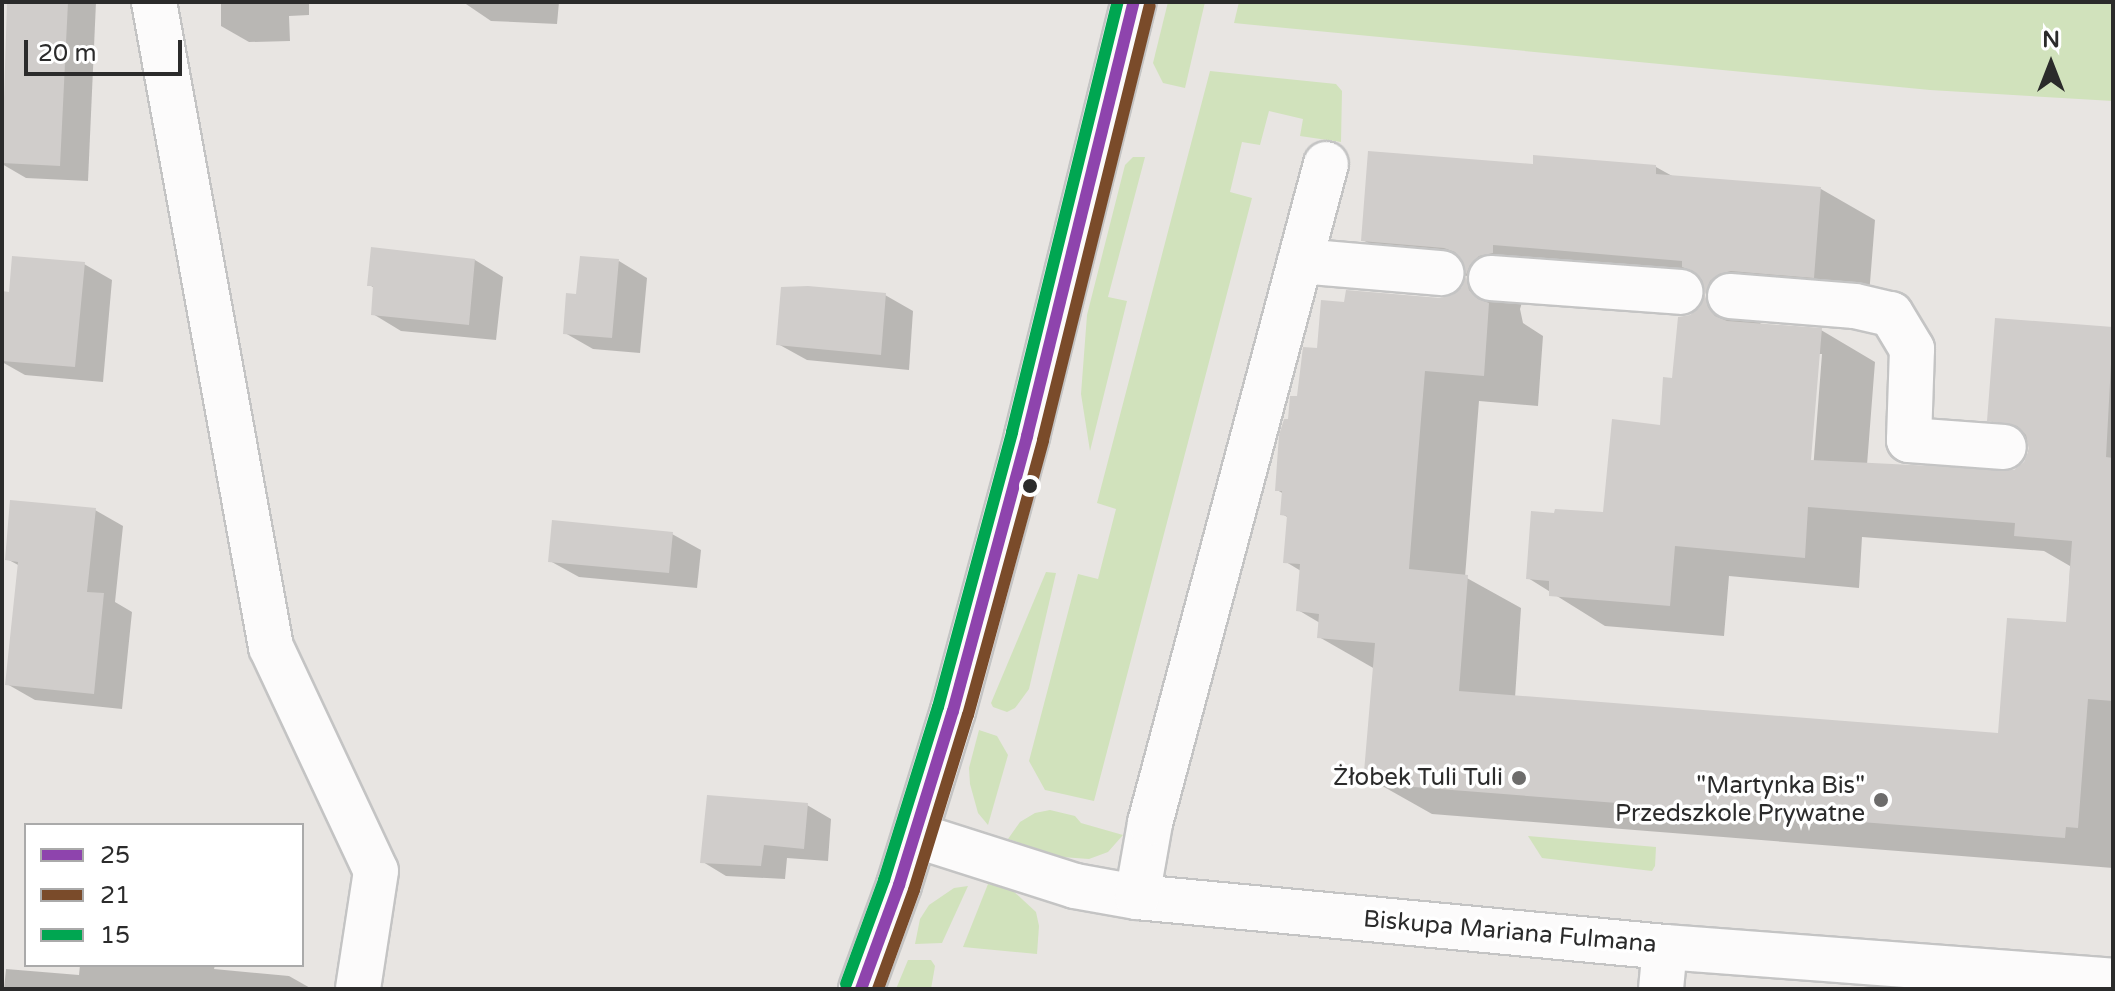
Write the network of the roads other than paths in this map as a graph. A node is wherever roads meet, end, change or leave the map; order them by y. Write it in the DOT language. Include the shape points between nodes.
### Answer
graph roads {
  1 [pos="154,2"];
  2 [pos="1134,2"];
  3 [pos="1326,164"];
  4 [pos="1300,261"];
  5 [pos="1441,273"];
  6 [pos="1491,278"];
  7 [pos="1680,292"];
  8 [pos="1730,296"];
  9 [pos="2004,447"];
  10 [pos="915,835"];
  11 [pos="1137,897"];
  12 [pos="1663,968"];
  13 [pos="2113,981"];
  14 [pos="358,989"];
  15 [pos="861,989"];
  1 -- 14 [label="street" via="271,647 376,871"];
  2 -- 10 [label="street" via="1027,436"];
  3 -- 4 [label="street"];
  4 -- 5 [label="street"];
  4 -- 11 [label="street" via="1150,823"];
  6 -- 7 [label="street"];
  8 -- 9 [label="street" via="1891,314 1912,349 1909,440"];
  10 -- 11 [label="street, Biskupa Mariana Fulmana" via="1075,886"];
  10 -- 15 [label="street"];
  11 -- 12 [label="street, Biskupa Mariana Fulmana"];
  12 -- 13 [label="street, Biskupa Mariana Fulmana"];
}
